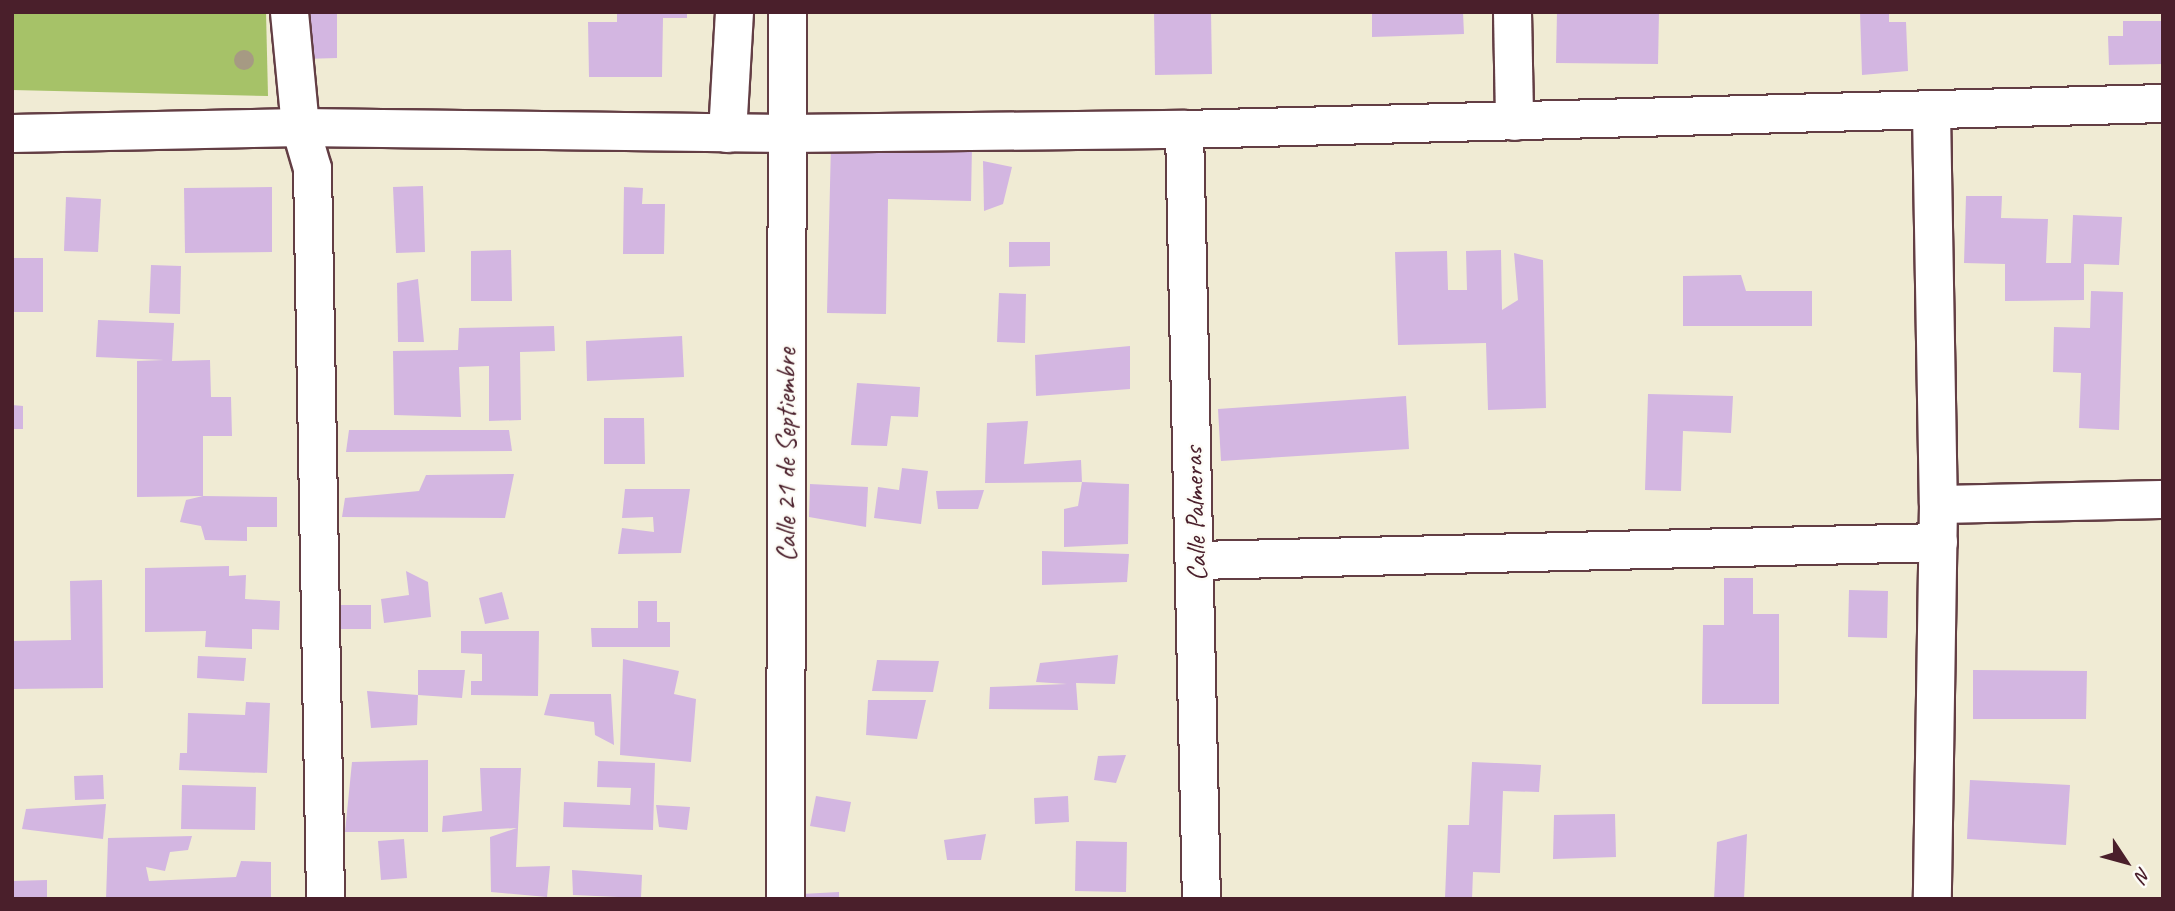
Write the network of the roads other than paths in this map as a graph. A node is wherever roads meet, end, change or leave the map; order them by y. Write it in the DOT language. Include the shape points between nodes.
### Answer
graph roads {
  1 [pos="289,12"];
  2 [pos="734,12"];
  3 [pos="756,12"];
  4 [pos="1512,12"];
  5 [pos="787,22"];
  6 [pos="2163,103"];
  7 [pos="1931,112"];
  8 [pos="1514,121"];
  9 [pos="300,127"];
  10 [pos="1184,129"];
  11 [pos="12,133"];
  12 [pos="727,133"];
  13 [pos="787,134"];
  14 [pos="2163,499"];
  15 [pos="1938,504"];
  16 [pos="1937,542"];
  17 [pos="1197,560"];
  18 [pos="325,899"];
  19 [pos="785,899"];
  20 [pos="1201,899"];
  21 [pos="1932,899"];
  1 -- 9 [label="street"];
  2 -- 12 [label="street"];
  3 -- 5 [label="street"];
  4 -- 8 [label="street"];
  5 -- 13 [label="street, Calle 21 de Septiembre"];
  6 -- 7 [label="street"];
  7 -- 8 [label="street"];
  7 -- 15 [label="street"];
  8 -- 10 [label="street"];
  9 -- 11 [label="street"];
  9 -- 12 [label="street"];
  9 -- 18 [label="street" via="312,168"];
  10 -- 13 [label="street"];
  10 -- 17 [label="street, Calle Palmeras"];
  12 -- 13 [label="street"];
  13 -- 19 [label="street, Calle 21 de Septiembre"];
  14 -- 15 [label="street"];
  15 -- 16 [label="street"];
  16 -- 17 [label="street"];
  16 -- 21 [label="street"];
  17 -- 20 [label="street, Calle Palmeras"];
}
